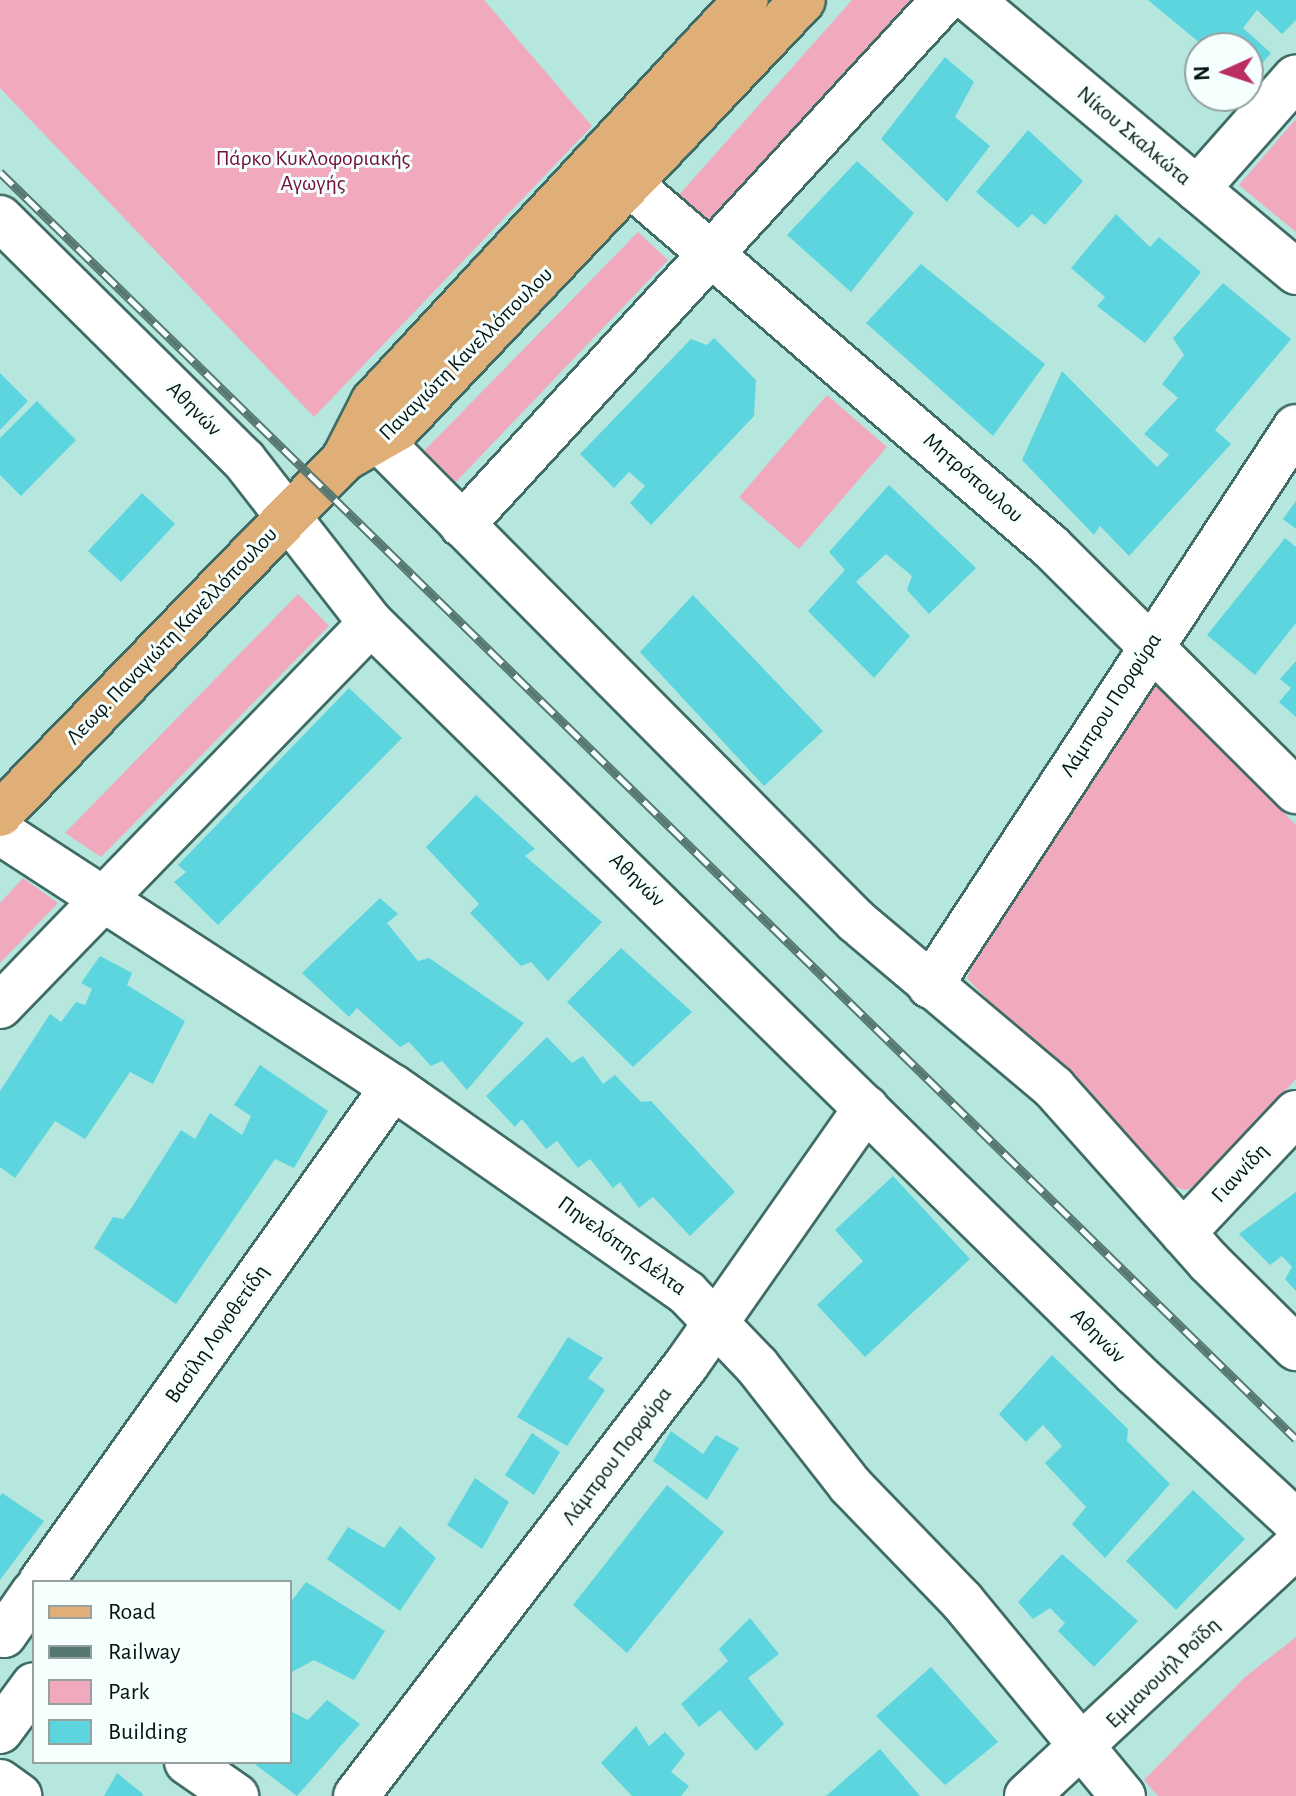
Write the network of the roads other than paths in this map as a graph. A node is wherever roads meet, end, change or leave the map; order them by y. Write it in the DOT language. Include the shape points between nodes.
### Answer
graph roads {
  1 [pos="746,0"];
  2 [pos="803,0"];
  3 [pos="944,0"];
  4 [pos="971,0"];
  5 [pos="1296,77"];
  6 [pos="632,186"];
  7 [pos="1197,189"];
  8 [pos="0,218"];
  9 [pos="711,253"];
  10 [pos="1296,272"];
  11 [pos="1296,427"];
  12 [pos="362,450"];
  13 [pos="288,516"];
  14 [pos="462,525"];
  15 [pos="371,623"];
  16 [pos="1152,641"];
  17 [pos="1296,791"];
  18 [pos="0,814"];
  19 [pos="0,832"];
  20 [pos="105,897"];
  21 [pos="930,986"];
  22 [pos="0,1006"];
  23 [pos="393,1087"];
  24 [pos="866,1108"];
  25 [pos="1296,1113"];
  26 [pos="1183,1233"];
  27 [pos="718,1321"];
  28 [pos="1296,1348"];
  29 [pos="1296,1522"];
  30 [pos="1296,1546"];
  31 [pos="42,1580"];
  32 [pos="32,1597"];
  33 [pos="13,1641"];
  34 [pos="32,1688"];
  35 [pos="0,1731"];
  36 [pos="1083,1749"];
  37 [pos="190,1764"];
  38 [pos="0,1782"];
  39 [pos="19,1796"];
  40 [pos="236,1796"];
  41 [pos="356,1796"];
  42 [pos="1027,1796"];
  43 [pos="1123,1796"];
  1 -- 12 [label="main road, Παναγιώτη Κανελλόπουλου" via="373,402"];
  2 -- 6 [label="main road, Παναγιώτη Κανελλόπουλου"];
  3 -- 9 [label="street"];
  4 -- 7 [label="street, Νίκου Σκαλκώτα"];
  5 -- 7 [label="street"];
  6 -- 9 [label="street, Μητρόπουλου"];
  6 -- 12 [label="main road, Παναγιώτη Κανελλόπουλου"];
  7 -- 10 [label="street, Νίκου Σκαλκώτα"];
  8 -- 13 [label="street, Αθηνών" via="218,432"];
  9 -- 14 [label="street"];
  9 -- 16 [label="street, Μητρόπουλου"];
  11 -- 16 [label="street, Λάμπρου Πορφύρα"];
  12 -- 13 [label="main road, Λεωφ. Παναγιώτη Κανελλόπουλου"];
  12 -- 14 [label="street"];
  13 -- 15 [label="street, Αθηνών"];
  13 -- 18 [label="main road, Λεωφ. Παναγιώτη Κανελλόπουλου"];
  14 -- 21 [label="street" via="856,921"];
  15 -- 20 [label="street"];
  15 -- 24 [label="street, Αθηνών"];
  16 -- 17 [label="street, Μητρόπουλου"];
  16 -- 21 [label="street, Λάμπρου Πορφύρα"];
  19 -- 20 [label="street, Πηνελόπης Δέλτα"];
  20 -- 22 [label="street"];
  20 -- 23 [label="street, Πηνελόπης Δέλτα"];
  21 -- 26 [label="street" via="1054,1088"];
  23 -- 27 [label="street, Πηνελόπης Δέλτα" via="641,1256"];
  23 -- 31 [label="street, Βασίλη Λογοθετίδη"];
  24 -- 27 [label="street, Λάμπρου Πορφύρα"];
  24 -- 29 [label="street, Αθηνών"];
  25 -- 26 [label="street, Γιαννίδη"];
  26 -- 28 [label="street"];
  27 -- 36 [label="street, Πηνελόπης Δέλτα" via="850,1485 962,1601"];
  27 -- 41 [label="street, Λάμπρου Πορφύρα"];
  30 -- 36 [label="street, Εμμανουήλ Ροΐδη"];
  32 -- 33 [label="street"];
  34 -- 35 [label="street"];
  36 -- 42 [label="street, Εμμανουήλ Ροΐδη"];
  36 -- 43 [label="street, Πηνελόπης Δέλτα"];
  37 -- 40 [label="street"];
  38 -- 39 [label="street"];
}
